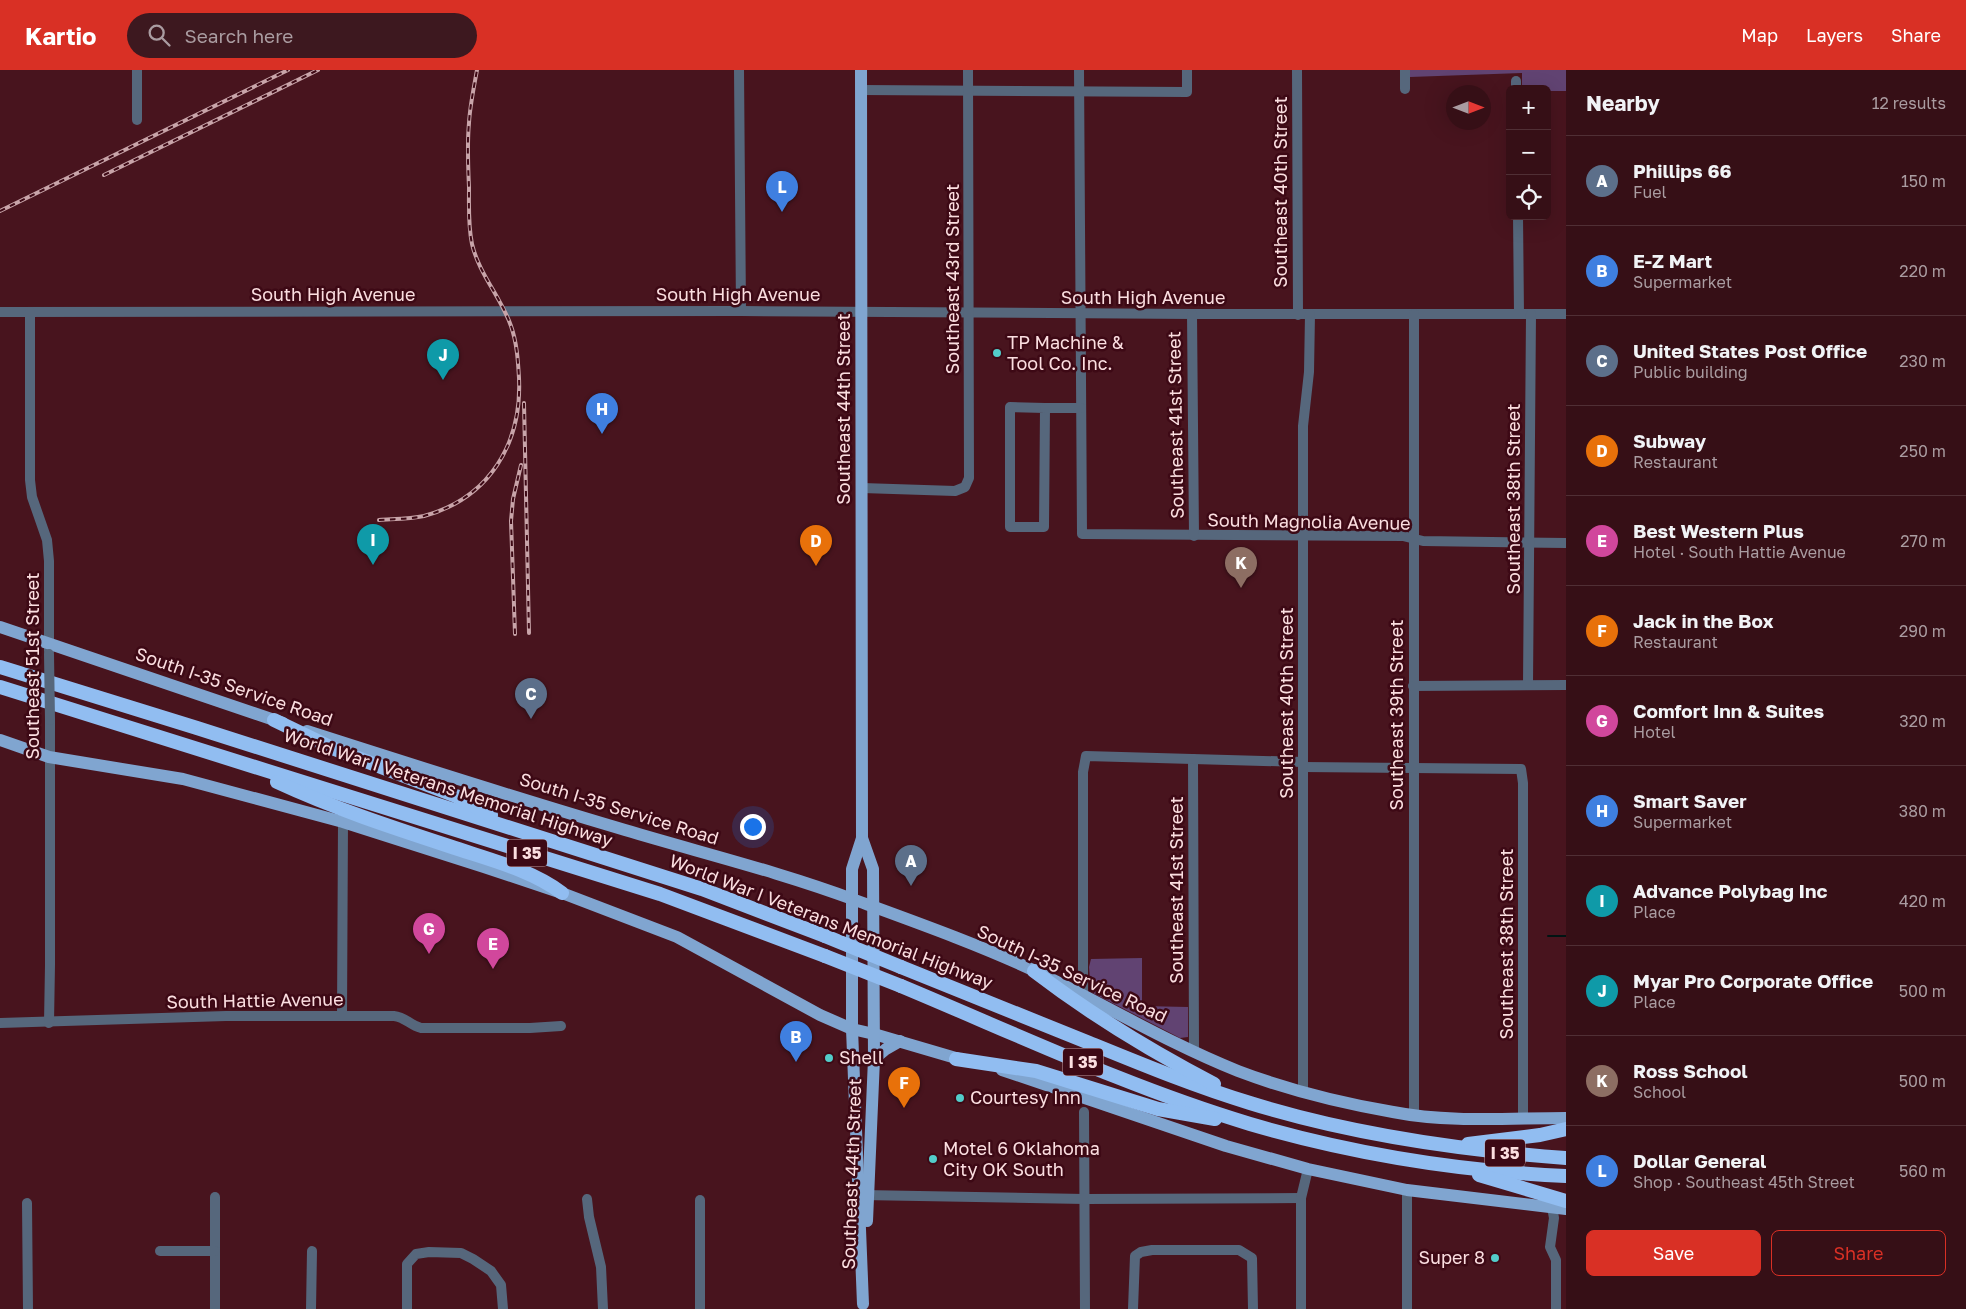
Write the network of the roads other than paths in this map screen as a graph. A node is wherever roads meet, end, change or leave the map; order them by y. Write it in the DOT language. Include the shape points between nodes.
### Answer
graph roads {
  1 [pos="137,70"];
  2 [pos="739,70"];
  3 [pos="861,70"];
  4 [pos="968,70"];
  5 [pos="1079,70"];
  6 [pos="1187,70"];
  7 [pos="1296,70"];
  8 [pos="1404,70"];
  9 [pos="1404,89"];
  10 [pos="861,90"];
  11 [pos="968,90"];
  12 [pos="1079,91"];
  13 [pos="137,120"];
  14 [pos="1518,220"];
  15 [pos="741,311"];
  16 [pos="0,312"];
  17 [pos="30,312"];
  18 [pos="861,312"];
  19 [pos="970,313"];
  20 [pos="1519,313"];
  21 [pos="1080,314"];
  22 [pos="1192,314"];
  23 [pos="1310,314"];
  24 [pos="1414,314"];
  25 [pos="1531,314"];
  26 [pos="1566,314"];
  27 [pos="1298,315"];
  28 [pos="1045,408"];
  29 [pos="1081,408"];
  30 [pos="862,488"];
  31 [pos="1303,535"];
  32 [pos="1194,536"];
  33 [pos="1414,538"];
  34 [pos="1566,542"];
  35 [pos="1530,543"];
  36 [pos="0,628"];
  37 [pos="49,648"];
  38 [pos="0,667"];
  39 [pos="1528,685"];
  40 [pos="1566,685"];
  41 [pos="1413,686"];
  42 [pos="0,687"];
  43 [pos="274,720"];
  44 [pos="0,740"];
  45 [pos="50,756"];
  46 [pos="227,758"];
  47 [pos="1193,759"];
  48 [pos="1303,764"];
  49 [pos="1413,768"];
  50 [pos="343,822"];
  51 [pos="518,830"];
  52 [pos="862,838"];
  53 [pos="852,869"];
  54 [pos="828,890"];
  55 [pos="562,893"];
  56 [pos="852,899"];
  57 [pos="873,907"];
  58 [pos="1034,971"];
  59 [pos="1083,996"];
  60 [pos="342,1016"];
  61 [pos="0,1023"];
  62 [pos="49,1023"];
  63 [pos="561,1026"];
  64 [pos="852,1029"];
  65 [pos="874,1034"];
  66 [pos="900,1041"];
  67 [pos="1194,1052"];
  68 [pos="956,1058"];
  69 [pos="874,1059"];
  70 [pos="1303,1092"];
  71 [pos="1250,1103"];
  72 [pos="1084,1112"];
  73 [pos="1414,1116"];
  74 [pos="1524,1118"];
  75 [pos="1566,1118"];
  76 [pos="1267,1128"];
  77 [pos="1566,1129"];
  78 [pos="1444,1146"];
  79 [pos="1566,1158"];
  80 [pos="1455,1168"];
  81 [pos="1308,1169"];
  82 [pos="1566,1176"];
  83 [pos="1407,1190"];
  84 [pos="863,1195"];
  85 [pos="215,1197"];
  86 [pos="1085,1198"];
  87 [pos="1301,1198"];
  88 [pos="586,1199"];
  89 [pos="700,1200"];
  90 [pos="1566,1201"];
  91 [pos="27,1203"];
  92 [pos="1552,1207"];
  93 [pos="1566,1210"];
  94 [pos="160,1251"];
  95 [pos="215,1251"];
  96 [pos="312,1251"];
  97 [pos="864,1306"];
  98 [pos="28,1309"];
  99 [pos="215,1309"];
  100 [pos="311,1309"];
  101 [pos="406,1309"];
  102 [pos="503,1309"];
  103 [pos="603,1309"];
  104 [pos="700,1309"];
  105 [pos="1085,1309"];
  106 [pos="1133,1309"];
  107 [pos="1253,1309"];
  108 [pos="1301,1309"];
  109 [pos="1407,1309"];
  110 [pos="1556,1309"];
  1 -- 13 [label="street"];
  2 -- 15 [label="street"];
  3 -- 10 [label="main road, Southeast 44th Street"];
  4 -- 11 [label="street, Southeast 43rd Street"];
  5 -- 12 [label="street"];
  6 -- 12 [label="street" via="1187,92"];
  7 -- 27 [label="street, Southeast 40th Street"];
  8 -- 9 [label="street"];
  10 -- 11 [label="street"];
  10 -- 18 [label="main road, Southeast 44th Street"];
  11 -- 12 [label="street"];
  11 -- 19 [label="street, Southeast 43rd Street"];
  12 -- 21 [label="street"];
  14 -- 20 [label="street"];
  15 -- 17 [label="street, South High Avenue"];
  15 -- 18 [label="street, South High Avenue"];
  16 -- 17 [label="street, South High Avenue"];
  17 -- 37 [label="street, Southeast 51st Street" via="30,480 32,497 47,540"];
  18 -- 19 [label="street, South High Avenue"];
  18 -- 30 [label="main road, Southeast 44th Street"];
  19 -- 21 [label="street, South High Avenue"];
  19 -- 30 [label="street, Southeast 43rd Street" via="970,478 965,486 955,491"];
  20 -- 24 [label="street, South High Avenue"];
  20 -- 25 [label="street, South High Avenue"];
  21 -- 22 [label="street, South High Avenue"];
  21 -- 29 [label="street"];
  22 -- 27 [label="street, South High Avenue"];
  22 -- 32 [label="street, Southeast 41st Street"];
  23 -- 24 [label="street, South High Avenue"];
  23 -- 27 [label="street, South High Avenue"];
  23 -- 31 [label="street, Southeast 40th Street" via="1309,372 1303,426"];
  24 -- 33 [label="street, Southeast 39th Street"];
  25 -- 26 [label="street, South High Avenue"];
  25 -- 35 [label="street, Southeast 38th Street"];
  28 -- 28 [label="street" via="1010,407 1010,526 1044,526"];
  28 -- 29 [label="street"];
  29 -- 32 [label="street, South Magnolia Avenue" via="1082,534"];
  30 -- 52 [label="main road, Southeast 44th Street"];
  31 -- 32 [label="street, South Magnolia Avenue"];
  31 -- 33 [label="street, South Magnolia Avenue"];
  31 -- 48 [label="street, Southeast 40th Street"];
  33 -- 35 [label="street, South Magnolia Avenue" via="1423,541"];
  33 -- 41 [label="street, Southeast 39th Street"];
  34 -- 35 [label="street, South Magnolia Avenue"];
  35 -- 39 [label="street, Southeast 38th Street"];
  36 -- 37 [label="main road, South I-35 Service Road"];
  37 -- 43 [label="main road, South I-35 Service Road"];
  37 -- 45 [label="street, Southeast 51st Street, bridge"];
  38 -- 51 [label="highway, World War I Veterans Memorial Highway / I 35"];
  39 -- 40 [label="street"];
  39 -- 41 [label="street"];
  41 -- 49 [label="street, Southeast 39th Street"];
  42 -- 46 [label="highway, World War I Veterans Memorial Highway / I 35"];
  43 -- 51 [label="highway" via="332,748 456,796"];
  43 -- 54 [label="main road, South I-35 Service Road" via="563,812"];
  44 -- 45 [label="main road"];
  45 -- 50 [label="main road" via="183,779"];
  45 -- 62 [label="street, Southeast 51st Street"];
  46 -- 55 [label="highway" via="314,799 545,881"];
  46 -- 76 [label="highway, World War I Veterans Memorial Highway / I 35, bridge" via="660,894 901,986 1134,1082"];
  47 -- 48 [label="street"];
  47 -- 59 [label="street" via="1086,756 1083,772"];
  47 -- 67 [label="street, Southeast 41st Street"];
  48 -- 49 [label="street"];
  48 -- 70 [label="street, Southeast 40th Street"];
  49 -- 73 [label="street, Southeast 39th Street"];
  49 -- 74 [label="street, Southeast 38th Street" via="1521,769"];
  50 -- 55 [label="main road"];
  50 -- 60 [label="street"];
  51 -- 71 [label="highway, World War I Veterans Memorial Highway / I 35, bridge" via="702,889 1175,1078"];
  52 -- 53 [label="main road, Southeast 44th Street"];
  52 -- 57 [label="main road, Southeast 44th Street" via="873,869"];
  53 -- 54 [label="main road" via="843,884"];
  53 -- 56 [label="main road, Southeast 44th Street"];
  54 -- 56 [label="main road, South I-35 Service Road"];
  55 -- 64 [label="main road" via="678,937 820,1015"];
  56 -- 57 [label="main road, South I-35 Service Road"];
  56 -- 64 [label="main road, Southeast 44th Street"];
  57 -- 58 [label="main road, South I-35 Service Road"];
  57 -- 65 [label="main road, Southeast 44th Street"];
  58 -- 59 [label="main road, South I-35 Service Road"];
  58 -- 71 [label="highway" via="1147,1048"];
  59 -- 67 [label="main road, South I-35 Service Road"];
  60 -- 62 [label="street, South Hattie Avenue" via="226,1016"];
  60 -- 63 [label="street, South Hattie Avenue" via="402,1017 421,1028"];
  61 -- 62 [label="street, South Hattie Avenue"];
  64 -- 65 [label="main road"];
  64 -- 84 [label="main road, Southeast 44th Street"];
  65 -- 66 [label="main road"];
  65 -- 69 [label="main road, Southeast 44th Street"];
  66 -- 68 [label="main road"];
  66 -- 69 [label="main road"];
  67 -- 70 [label="main road, South I-35 Service Road" via="1238,1071"];
  68 -- 76 [label="highway" via="1036,1071 1158,1109"];
  68 -- 81 [label="main road" via="1226,1146"];
  69 -- 84 [label="main road, Southeast 44th Street"];
  70 -- 73 [label="main road, South I-35 Service Road"];
  71 -- 78 [label="highway, World War I Veterans Memorial Highway / I 35" via="1354,1130"];
  72 -- 86 [label="street"];
  73 -- 74 [label="main road, South I-35 Service Road"];
  74 -- 75 [label="main road, South I-35 Service Road"];
  76 -- 80 [label="highway, World War I Veterans Memorial Highway / I 35" via="1370,1153"];
  77 -- 78 [label="highway"];
  78 -- 79 [label="highway, World War I Veterans Memorial Highway / I 35"];
  80 -- 82 [label="highway, World War I Veterans Memorial Highway / I 35"];
  80 -- 90 [label="highway"];
  81 -- 83 [label="main road"];
  81 -- 87 [label="street"];
  83 -- 92 [label="main road"];
  83 -- 109 [label="street"];
  84 -- 86 [label="street"];
  84 -- 97 [label="main road, Southeast 44th Street"];
  85 -- 95 [label="street"];
  86 -- 87 [label="street"];
  86 -- 105 [label="street"];
  87 -- 108 [label="street"];
  88 -- 103 [label="street" via="601,1268"];
  89 -- 104 [label="street"];
  91 -- 98 [label="street"];
  92 -- 93 [label="main road"];
  92 -- 110 [label="street" via="1554,1218 1550,1247 1556,1260"];
  94 -- 95 [label="street"];
  95 -- 99 [label="street"];
  96 -- 100 [label="street"];
  101 -- 102 [label="street" via="407,1264 416,1254 429,1252 461,1254 474,1258 491,1271 500,1285"];
  106 -- 107 [label="street" via="1136,1256 1141,1252 1238,1250 1252,1258"];
}
